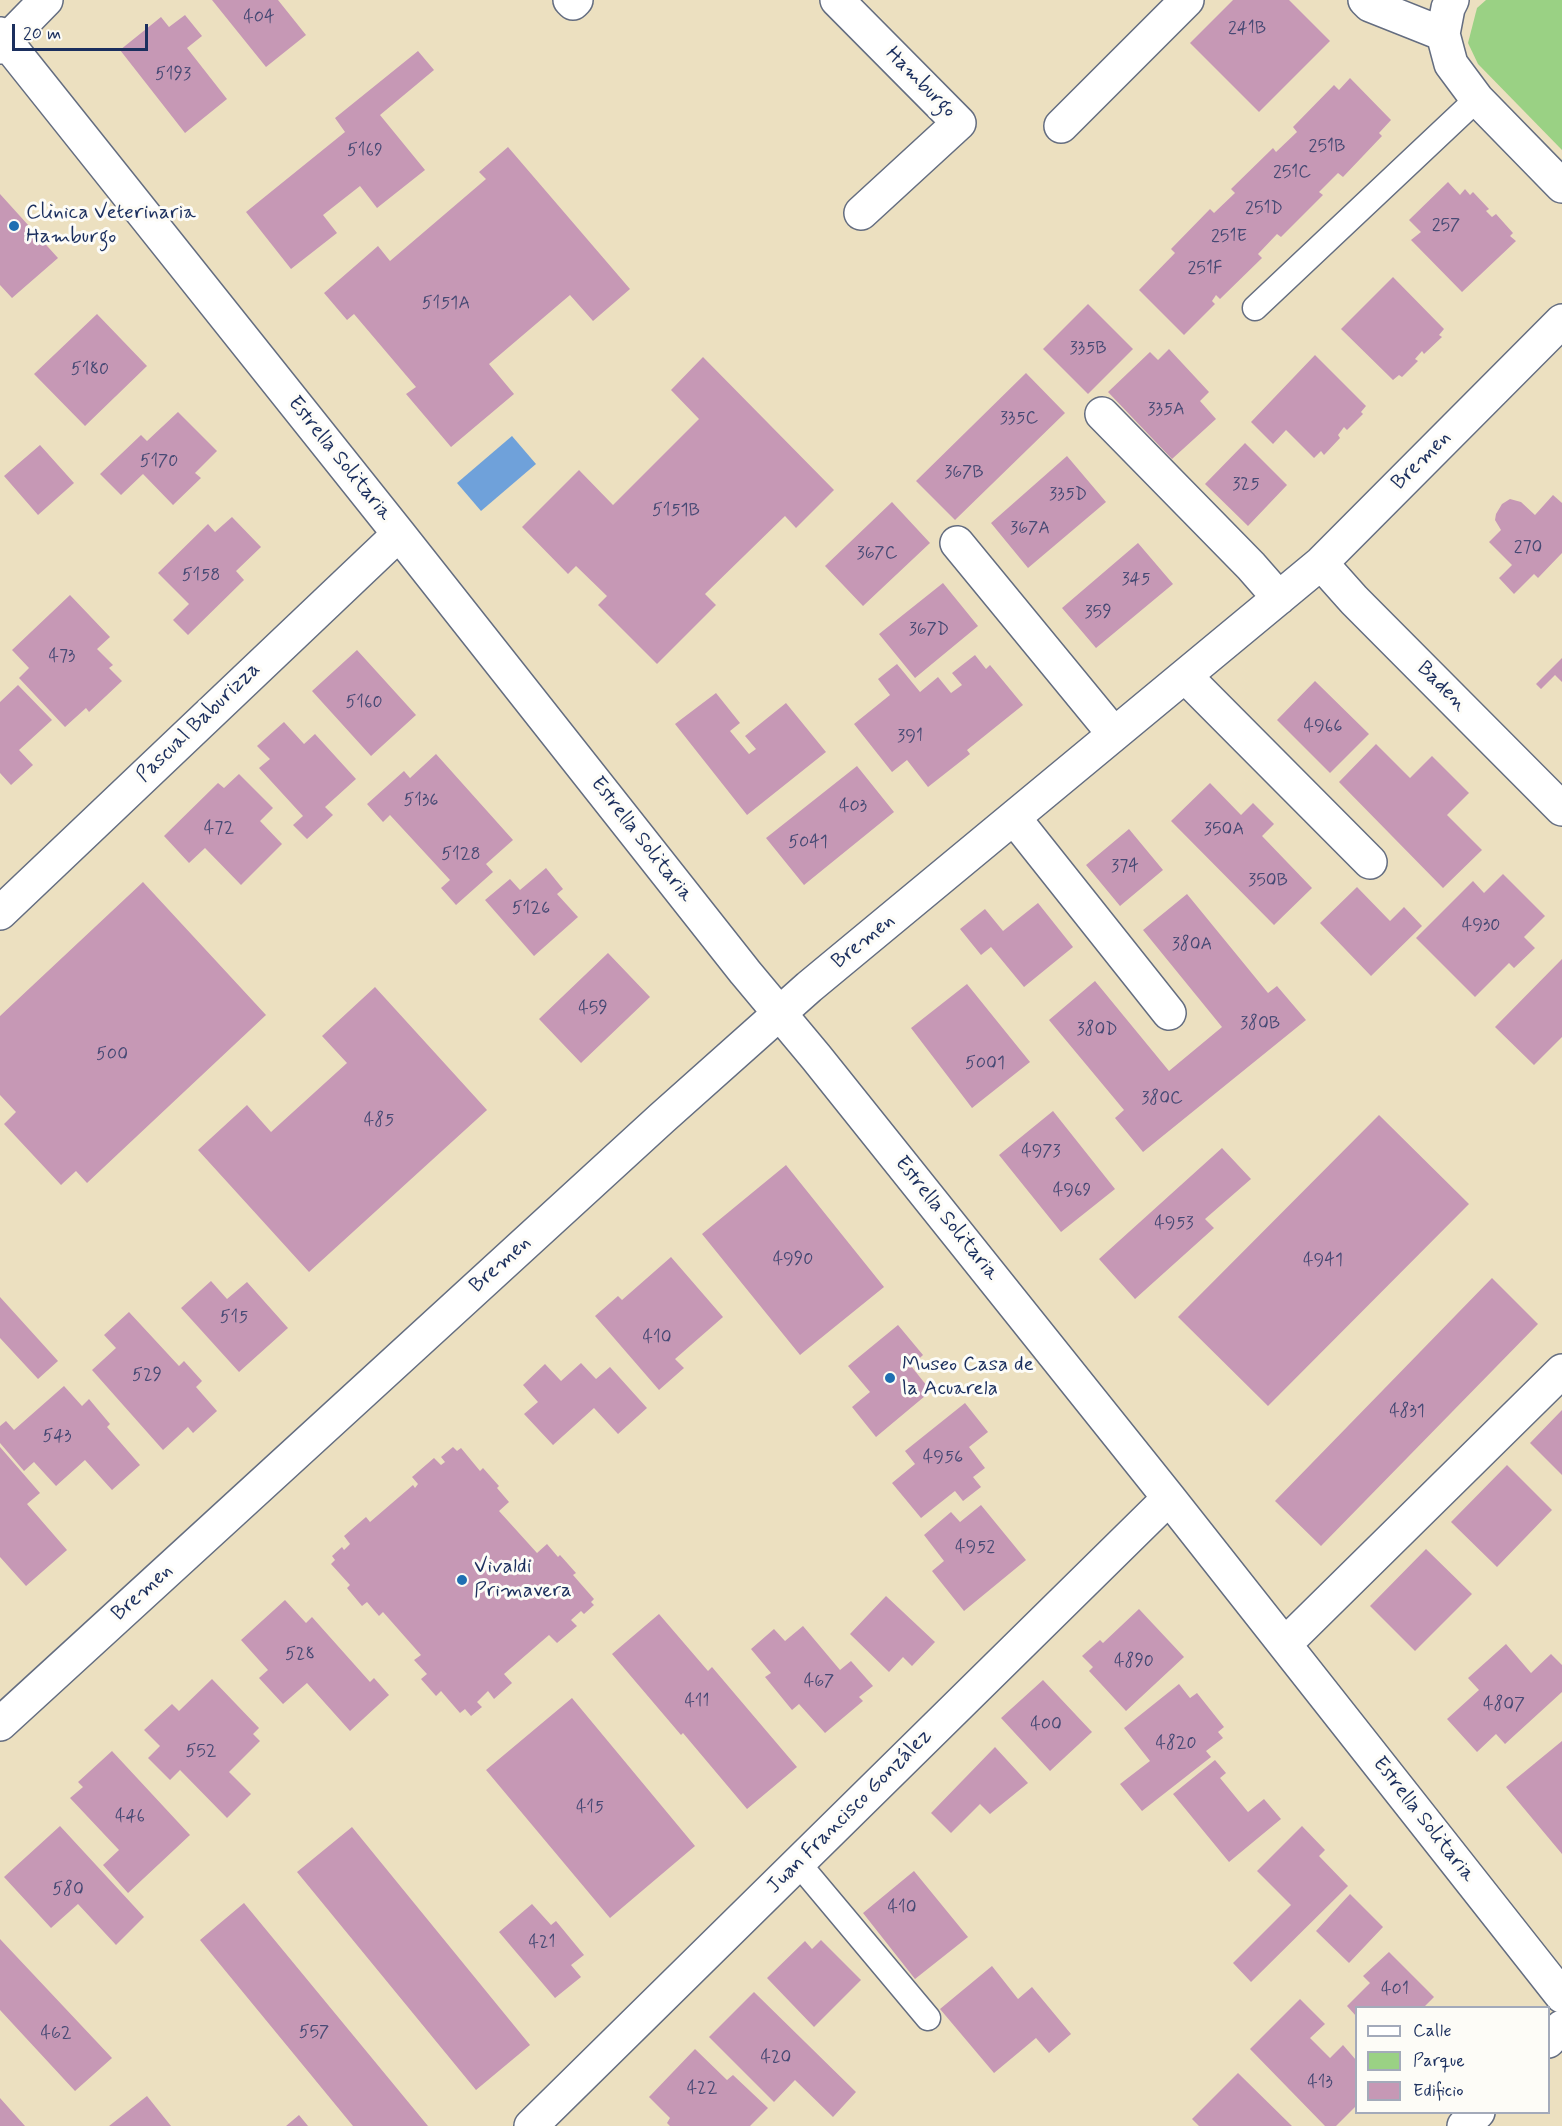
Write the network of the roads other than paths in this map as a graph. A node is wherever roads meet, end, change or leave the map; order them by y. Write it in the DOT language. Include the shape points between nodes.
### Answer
graph roads {
  1 [pos="46,0"];
  2 [pos="570,0"];
  3 [pos="576,0"];
  4 [pos="837,0"];
  5 [pos="1187,0"];
  6 [pos="1365,0"];
  7 [pos="1452,0"];
  8 [pos="1443,34"];
  9 [pos="2,40"];
  10 [pos="1478,99"];
  11 [pos="1061,126"];
  12 [pos="1562,186"];
  13 [pos="861,213"];
  14 [pos="1255,308"];
  15 [pos="1562,321"];
  16 [pos="1102,414"];
  17 [pos="399,534"];
  18 [pos="957,543"];
  19 [pos="1321,563"];
  20 [pos="1279,598"];
  21 [pos="1185,676"];
  22 [pos="1114,734"];
  23 [pos="1562,809"];
  24 [pos="1014,818"];
  25 [pos="1370,862"];
  26 [pos="0,913"];
  27 [pos="780,1013"];
  28 [pos="1168,1013"];
  29 [pos="1562,1371"];
  30 [pos="1169,1498"];
  31 [pos="1284,1644"];
  32 [pos="0,1724"];
  33 [pos="798,1863"];
  34 [pos="1562,1996"];
  35 [pos="928,2018"];
  36 [pos="1562,2027"];
  37 [pos="1550,2039"];
  38 [pos="1476,2114"];
  39 [pos="531,2126"];
  40 [pos="1464,2126"];
  1 -- 9 [label="street"];
  2 -- 3 [label="street"];
  4 -- 13 [label="street, Hamburgo" via="959,123"];
  5 -- 11 [label="street"];
  6 -- 8 [label="street"];
  7 -- 8 [label="street"];
  8 -- 10 [label="street" via="1451,64"];
  9 -- 17 [label="street, Estrella Solitaria"];
  10 -- 12 [label="street"];
  10 -- 14 [label="lane"];
  15 -- 19 [label="street, Bremen"];
  16 -- 20 [label="street"];
  17 -- 26 [label="street, Pascual Baburizza"];
  17 -- 27 [label="street, Estrella Solitaria"];
  18 -- 22 [label="street"];
  19 -- 20 [label="street, Bremen"];
  19 -- 23 [label="street, Baden"];
  20 -- 21 [label="street, Bremen"];
  21 -- 22 [label="street, Bremen"];
  21 -- 25 [label="street"];
  22 -- 24 [label="street, Bremen"];
  24 -- 27 [label="street, Bremen"];
  24 -- 28 [label="street"];
  27 -- 30 [label="street, Estrella Solitaria"];
  27 -- 32 [label="street, Bremen"];
  29 -- 31 [label="street"];
  30 -- 31 [label="street, Estrella Solitaria"];
  30 -- 33 [label="street, Juan Francisco González"];
  31 -- 34 [label="street, Estrella Solitaria"];
  33 -- 35 [label="lane"];
  33 -- 39 [label="street, Juan Francisco González"];
  36 -- 37 [label="street"];
  38 -- 40 [label="street"];
}
